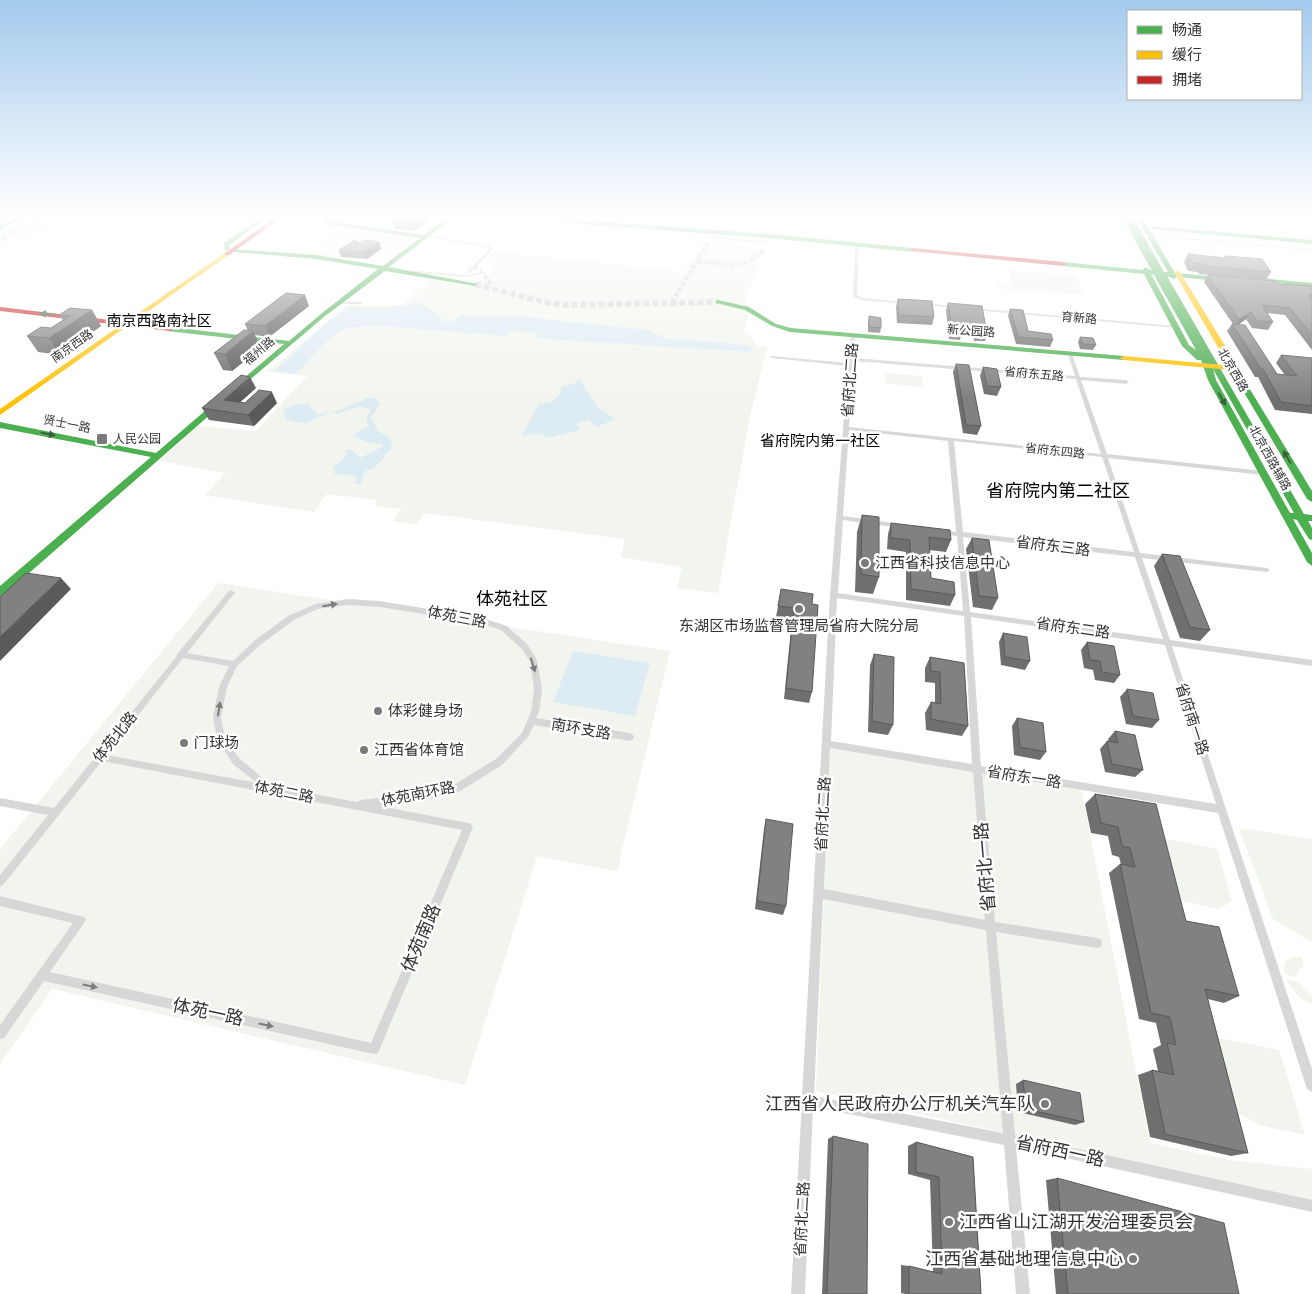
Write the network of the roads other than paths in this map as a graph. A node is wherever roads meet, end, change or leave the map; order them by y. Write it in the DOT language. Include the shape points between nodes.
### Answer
graph roads {
  1 [pos="191,277"];
  2 [pos="370,277"];
  3 [pos="423,277"];
  4 [pos="855,277"];
  5 [pos="1150,277"];
  6 [pos="1162,277"];
  7 [pos="1165,277"];
  8 [pos="1168,277"];
  9 [pos="1171,277"];
  10 [pos="1181,277"];
  11 [pos="1223,277"];
  12 [pos="475,284"];
  13 [pos="1312,286"];
  14 [pos="718,302"];
  15 [pos="339,303"];
  16 [pos="361,303"];
  17 [pos="911,303"];
  18 [pos="920,304"];
  19 [pos="960,308"];
  20 [pos="970,308"];
  21 [pos="0,309"];
  22 [pos="126,322"];
  23 [pos="1176,327"];
  24 [pos="853,335"];
  25 [pos="291,343"];
  26 [pos="1069,352"];
  27 [pos="772,357"];
  28 [pos="851,362"];
  29 [pos="1218,367"];
  30 [pos="1079,378"];
  31 [pos="1126,382"];
  32 [pos="0,407"];
  33 [pos="0,413"];
  34 [pos="0,425"];
  35 [pos="846,428"];
  36 [pos="950,439"];
  37 [pos="157,456"];
  38 [pos="1104,456"];
  39 [pos="1263,473"];
  40 [pos="1312,499"];
  41 [pos="1286,515"];
  42 [pos="840,518"];
  43 [pos="1309,518"];
  44 [pos="904,527"];
  45 [pos="932,531"];
  46 [pos="960,534"];
  47 [pos="1312,536"];
  48 [pos="1138,556"];
  49 [pos="1312,562"];
  50 [pos="1267,570"];
  51 [pos="2,589"];
  52 [pos="231,592"];
  53 [pos="834,595"];
  54 [pos="968,614"];
  55 [pos="504,628"];
  56 [pos="1167,641"];
  57 [pos="180,655"];
  58 [pos="1312,663"];
  59 [pos="234,664"];
  60 [pos="531,720"];
  61 [pos="630,737"];
  62 [pos="826,744"];
  63 [pos="99,757"];
  64 [pos="977,770"];
  65 [pos="271,790"];
  66 [pos="0,802"];
  67 [pos="350,804"];
  68 [pos="1221,809"];
  69 [pos="55,812"];
  70 [pos="468,827"];
  71 [pos="0,882"];
  72 [pos="818,893"];
  73 [pos="0,901"];
  74 [pos="991,926"];
  75 [pos="1097,943"];
  76 [pos="42,975"];
  77 [pos="0,1034"];
  78 [pos="374,1049"];
  79 [pos="1312,1086"];
  80 [pos="808,1100"];
  81 [pos="1010,1140"];
  82 [pos="1312,1206"];
  83 [pos="798,1294"];
  84 [pos="1023,1294"];
  1 -- 22 [label="main road, 南京西路"];
  2 -- 15 [label="main road, 福州路"];
  3 -- 12 [label="main road"];
  4 -- 17 [label="street" via="854,296"];
  5 -- 23 [label="main road, 北京西路辅路"];
  6 -- 29 [label="main road, 北京西路辅路"];
  7 -- 29 [label="main road, 北京西路"];
  8 -- 29 [label="main road, 北京西路"];
  9 -- 29 [label="main road, 北京西路辅路"];
  10 -- 29 [label="main road, 北京西路辅路" via="1223,349"];
  11 -- 13 [label="main road"];
  14 -- 24 [label="main road, 新公园路" via="747,308 784,329"];
  15 -- 16 [label="street"];
  15 -- 25 [label="main road, 福州路"];
  18 -- 19 [label="street"];
  20 -- 23 [label="street, 育新路"];
  22 -- 21 [label="main road, one-way"];
  22 -- 25 [label="main road"];
  22 -- 32 [label="main road, 南京西路"];
  22 -- 33 [label="main road, 南京西路"];
  23 -- 29 [label="main road, 北京西路辅路" via="1186,346"];
  24 -- 26 [label="main road, 新公园路"];
  24 -- 28 [label="street, 省府北二路"];
  25 -- 37 [label="main road, 福州路"];
  26 -- 29 [label="main road, 新公园路"];
  26 -- 30 [label="street, 省府南一路"];
  27 -- 28 [label="street, 省府东五路"];
  28 -- 30 [label="street, 省府东五路"];
  28 -- 35 [label="street, 省府北二路"];
  29 -- 39 [label="main road, 北京西路辅路, one-way" via="1212,380"];
  40 -- 29 [label="main road, 北京西路辅路, one-way" via="1239,378"];
  29 -- 43 [label="main road, 北京西路"];
  30 -- 31 [label="street, 省府东五路"];
  30 -- 38 [label="street, 省府南一路"];
  34 -- 37 [label="main road, 贤士一路, one-way"];
  35 -- 36 [label="street, 省府东四路"];
  35 -- 42 [label="street, 省府北二路"];
  36 -- 38 [label="street, 省府东四路"];
  36 -- 46 [label="street, 省府北一路"];
  37 -- 51 [label="main road, 福州路"];
  38 -- 39 [label="street, 省府东四路"];
  38 -- 48 [label="street, 省府南一路"];
  39 -- 41 [label="main road, 北京西路辅路"];
  41 -- 43 [label="main road"];
  41 -- 49 [label="main road, 北京西路辅路"];
  42 -- 44 [label="street"];
  42 -- 53 [label="street, 省府北二路"];
  43 -- 47 [label="main road, 北京西路"];
  45 -- 46 [label="street, 省府东三路"];
  46 -- 48 [label="street, 省府东三路"];
  46 -- 54 [label="street, 省府北一路"];
  48 -- 50 [label="street, 省府东三路"];
  48 -- 56 [label="street, 省府南一路"];
  52 -- 57 [label="street, 体苑北路"];
  53 -- 54 [label="street, 省府东二路"];
  53 -- 62 [label="street, 省府北二路"];
  54 -- 56 [label="street, 省府东二路"];
  54 -- 64 [label="street, 省府北一路"];
  59 -- 55 [label="street, 体苑三路, one-way" via="291,618 316,607 348,602 479,620"];
  55 -- 60 [label="street, 体苑南环路, one-way" via="525,647 534,662 538,689"];
  56 -- 58 [label="street, 省府东二路"];
  56 -- 68 [label="street, 省府南一路"];
  57 -- 59 [label="street"];
  57 -- 63 [label="street, 体苑北路"];
  65 -- 59 [label="street, one-way" via="236,761 221,739 217,717 223,687"];
  60 -- 61 [label="street, 南环支路"];
  60 -- 67 [label="street, 体苑南环路" via="525,735 499,762 454,790 409,799"];
  62 -- 64 [label="street, 省府东一路"];
  62 -- 72 [label="street, 省府北二路"];
  63 -- 65 [label="street, 体苑二路"];
  63 -- 69 [label="street, 体苑北路"];
  64 -- 68 [label="street, 省府东一路"];
  64 -- 74 [label="street, 省府北一路"];
  65 -- 67 [label="street, 体苑二路"];
  66 -- 69 [label="street"];
  67 -- 70 [label="street, 体苑二路"];
  68 -- 79 [label="street, 省府南一路"];
  69 -- 71 [label="street, 体苑北路"];
  70 -- 78 [label="street, 体苑南路"];
  72 -- 74 [label="street"];
  72 -- 80 [label="street, 省府北二路"];
  73 -- 76 [label="street" via="81,920"];
  74 -- 75 [label="street"];
  74 -- 81 [label="street, 省府北一路"];
  76 -- 77 [label="street"];
  76 -- 78 [label="street, 体苑一路, one-way"];
  80 -- 81 [label="street, 省府西一路"];
  80 -- 83 [label="street, 省府北二路"];
  81 -- 82 [label="street, 省府西一路"];
  81 -- 84 [label="street, 省府北一路"];
}
